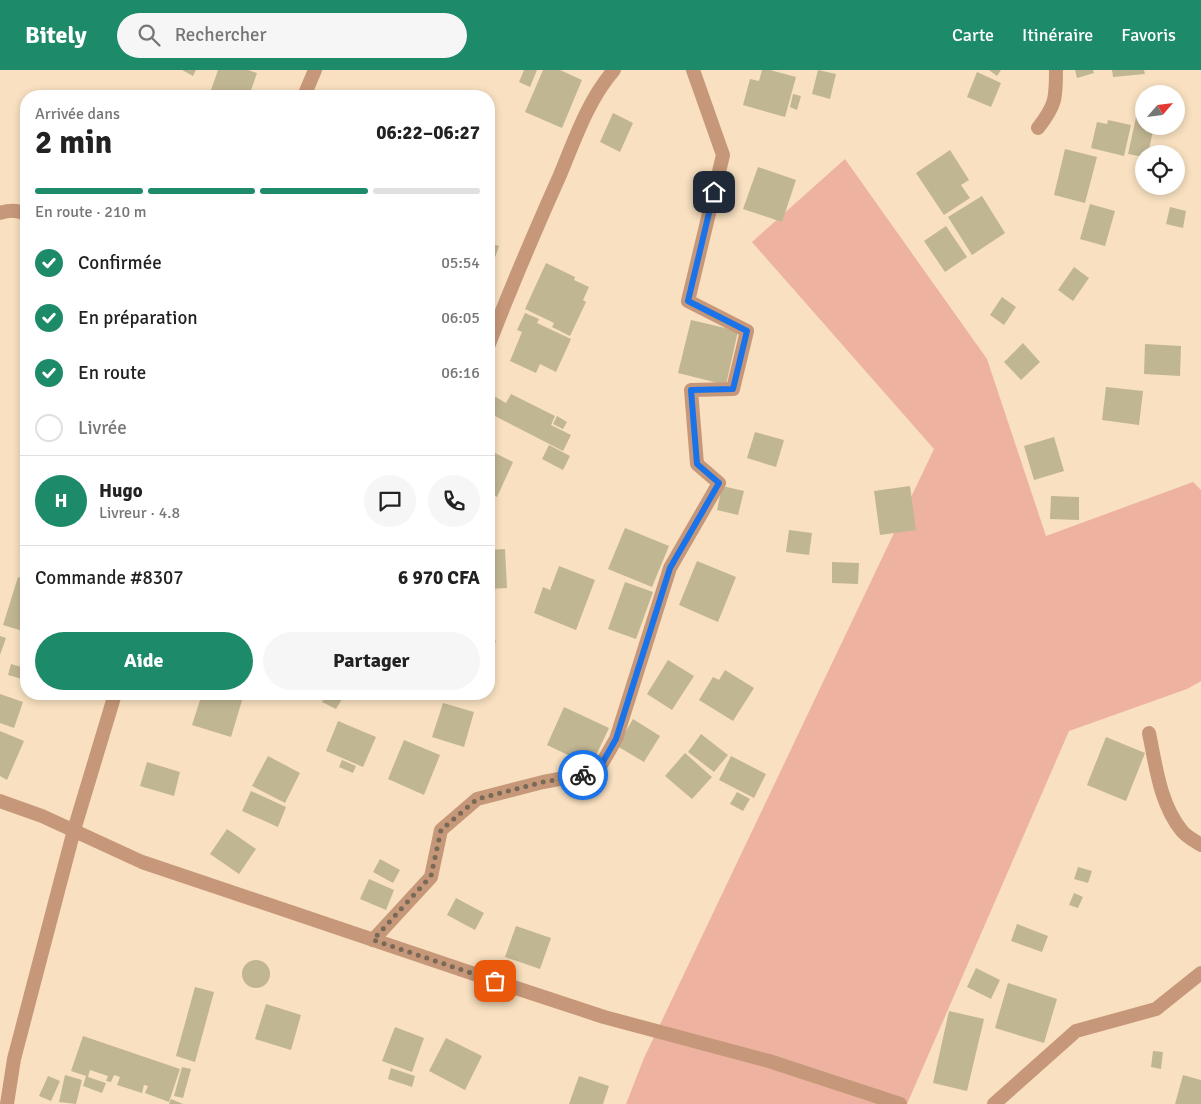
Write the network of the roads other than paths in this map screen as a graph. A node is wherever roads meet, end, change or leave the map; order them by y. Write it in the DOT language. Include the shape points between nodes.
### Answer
graph roads {
  1 [pos="315,70"];
  2 [pos="614,70"];
  3 [pos="693,70"];
  4 [pos="1056,70"];
  5 [pos="307,90"];
  6 [pos="1038,128"];
  7 [pos="0,213"];
  8 [pos="20,213"];
  9 [pos="495,328"];
  10 [pos="113,700"];
  11 [pos="1149,734"];
  12 [pos="0,801"];
  13 [pos="74,830"];
  14 [pos="1201,845"];
  15 [pos="373,940"];
  16 [pos="1201,972"];
  17 [pos="7,1104"];
  18 [pos="900,1104"];
  19 [pos="994,1104"];
  1 -- 5 [label="street"];
  2 -- 9 [label="street" via="600,86 586,115"];
  3 -- 15 [label="street" via="722,155 688,301 747,331 733,389 691,390 697,464 719,483 670,568 616,739 597,772 477,799 441,830 431,876"];
  4 -- 6 [label="street" via="1056,95 1050,112"];
  7 -- 8 [label="street"];
  10 -- 13 [label="street"];
  11 -- 14 [label="street" via="1166,805 1183,833"];
  12 -- 13 [label="street"];
  13 -- 15 [label="street" via="142,862"];
  13 -- 17 [label="street" via="14,1059"];
  15 -- 18 [label="street" via="604,1017 769,1061"];
  16 -- 19 [label="street" via="1156,1010 1076,1031"];
}
